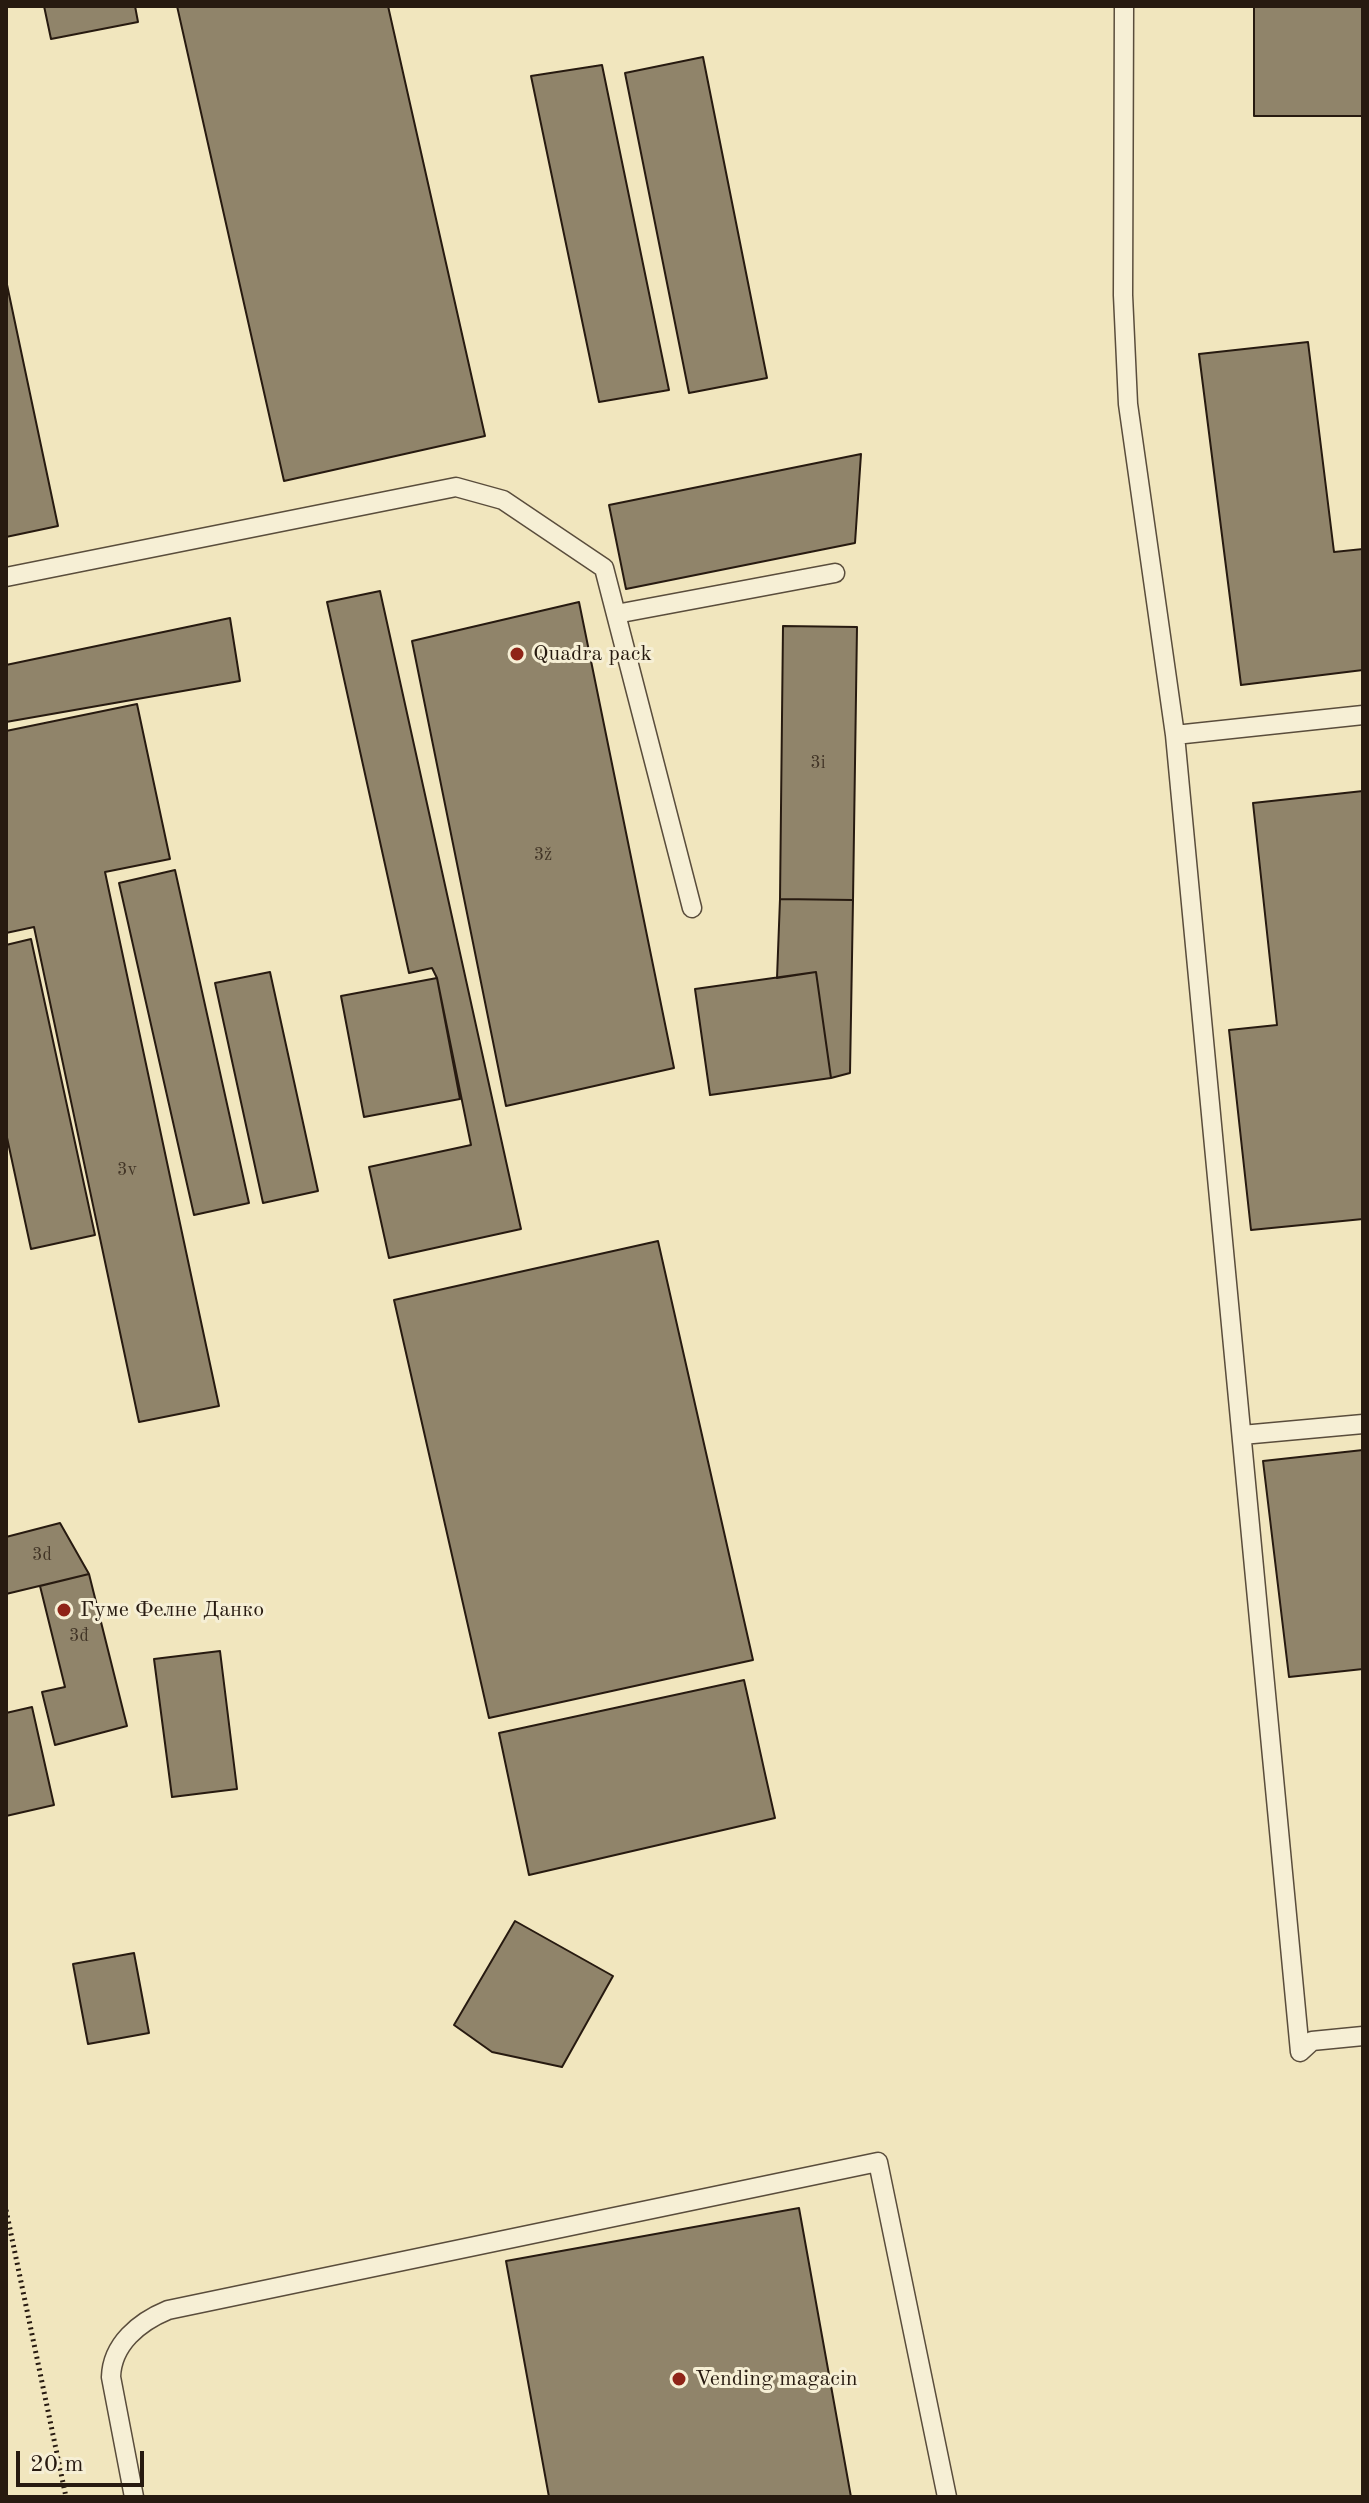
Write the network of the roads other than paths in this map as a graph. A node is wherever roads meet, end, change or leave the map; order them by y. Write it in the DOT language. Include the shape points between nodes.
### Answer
graph roads {
  1 [pos="1124,6"];
  2 [pos="835,573"];
  3 [pos="6,577"];
  4 [pos="616,614"];
  5 [pos="1363,715"];
  6 [pos="1175,735"];
  7 [pos="692,908"];
  8 [pos="1363,1424"];
  9 [pos="1242,1435"];
  10 [pos="1363,2036"];
  11 [pos="134,2497"];
  12 [pos="947,2497"];
  1 -- 6 [label="lane" via="1128,404"];
  2 -- 4 [label="lane"];
  3 -- 4 [label="lane" via="456,487 503,500 604,568"];
  4 -- 7 [label="lane"];
  5 -- 6 [label="lane"];
  6 -- 9 [label="lane"];
  8 -- 9 [label="lane"];
  9 -- 10 [label="lane" via="1300,2052 1312,2041"];
  11 -- 12 [label="lane" via="111,2366 121,2344 152,2316 878,2162"];
}
